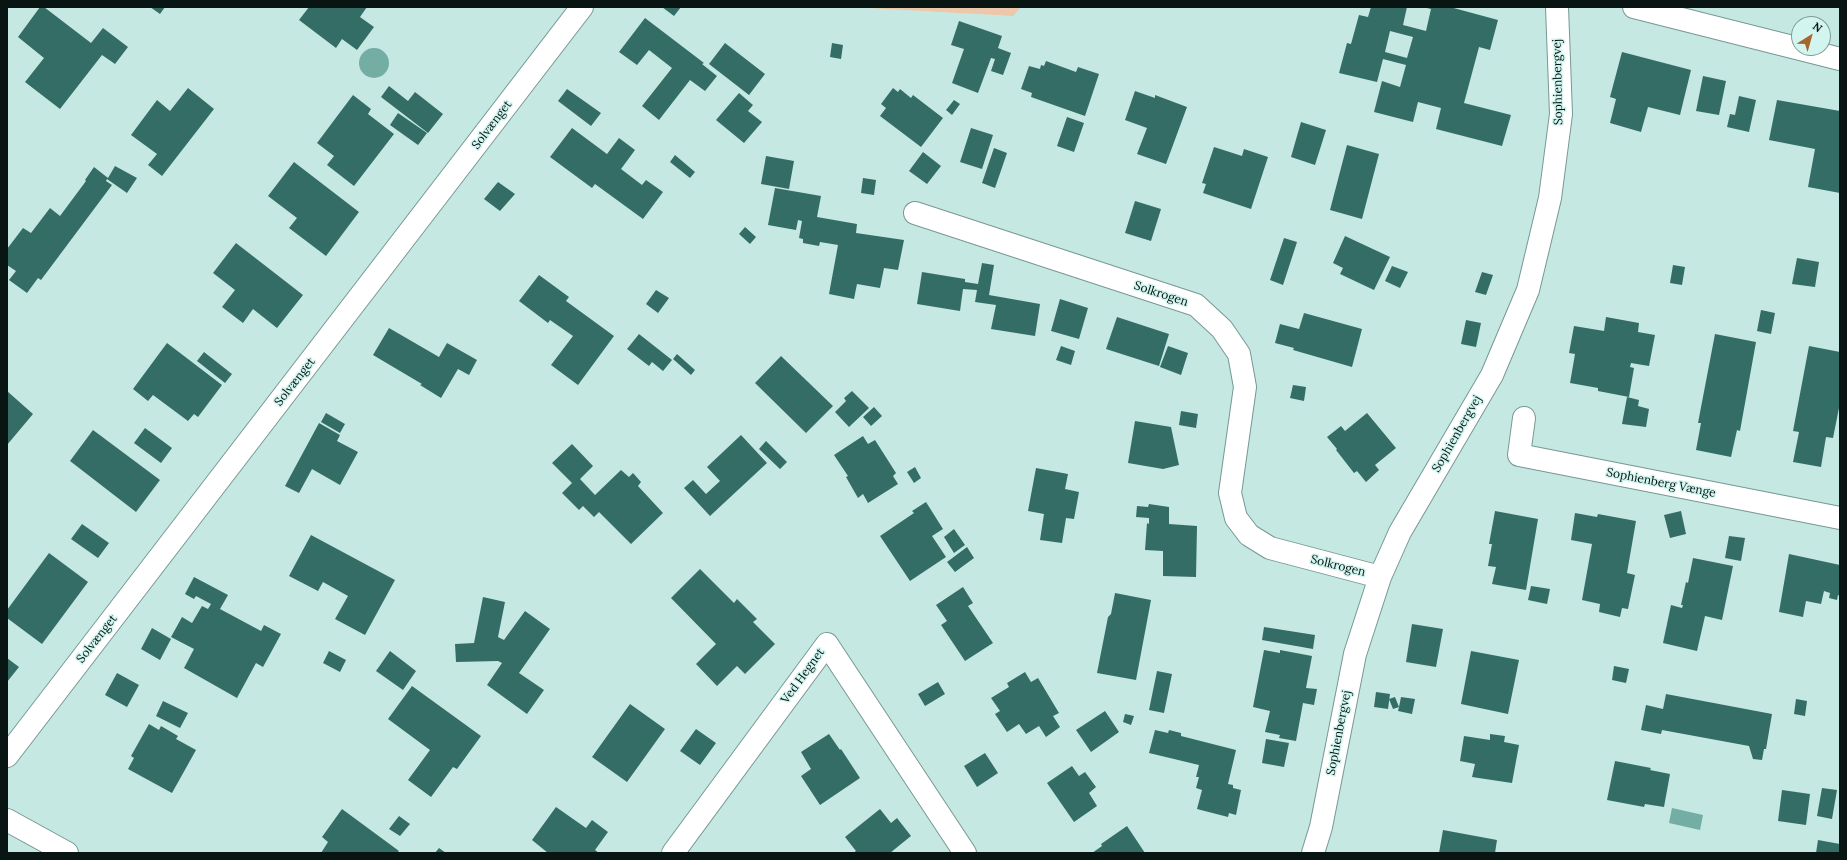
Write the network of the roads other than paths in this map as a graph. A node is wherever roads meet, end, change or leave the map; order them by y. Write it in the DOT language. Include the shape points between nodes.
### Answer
graph roads {
  1 [pos="582,7"];
  2 [pos="1556,7"];
  3 [pos="1634,7"];
  4 [pos="1840,59"];
  5 [pos="915,213"];
  6 [pos="1524,418"];
  7 [pos="1840,518"];
  8 [pos="1380,577"];
  9 [pos="7,756"];
  10 [pos="7,820"];
  11 [pos="67,853"];
  12 [pos="673,853"];
  13 [pos="965,853"];
  14 [pos="1313,853"];
  1 -- 9 [label="street, Solvænget"];
  2 -- 8 [label="street, Sophienbergvej" via="1561,114 1550,198 1528,290 1492,375 1400,532"];
  3 -- 4 [label="street"];
  5 -- 8 [label="street, Solkrogen" via="1196,305 1222,329 1239,354 1245,387 1230,493 1236,518 1250,535 1270,548"];
  6 -- 7 [label="street, Sophienberg Vænge" via="1519,455"];
  8 -- 14 [label="street, Sophienbergvej" via="1354,654 1321,828"];
  10 -- 11 [label="street"];
  12 -- 13 [label="street, Ved Hegnet" via="827,644"];
}
